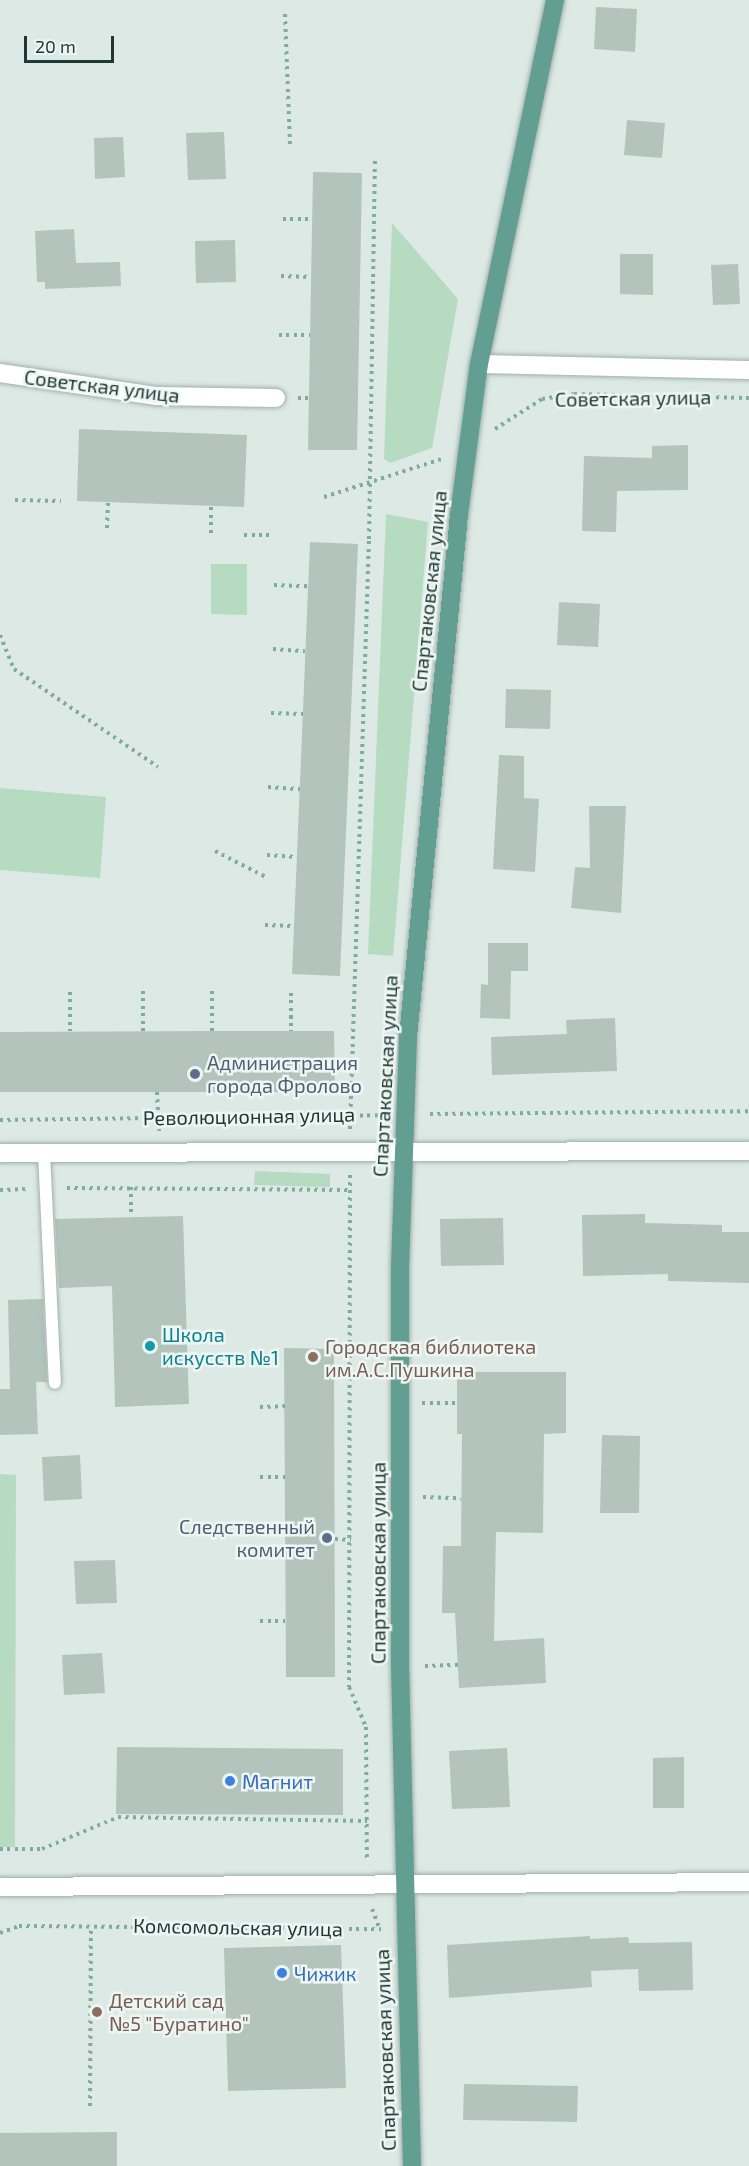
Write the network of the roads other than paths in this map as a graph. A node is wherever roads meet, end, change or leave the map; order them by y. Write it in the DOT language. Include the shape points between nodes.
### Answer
graph roads {
  1 [pos="555,0"];
  2 [pos="479,364"];
  3 [pos="749,370"];
  4 [pos="0,373"];
  5 [pos="276,398"];
  6 [pos="749,1150"];
  7 [pos="402,1152"];
  8 [pos="0,1153"];
  9 [pos="44,1153"];
  10 [pos="55,1383"];
  11 [pos="749,1882"];
  12 [pos="402,1884"];
  13 [pos="0,1887"];
  14 [pos="412,2166"];
  1 -- 2 [label="main road, Спартаковская улица"];
  2 -- 3 [label="street, Советская улица"];
  2 -- 7 [label="main road, Спартаковская улица" via="433,762"];
  4 -- 5 [label="street, Советская улица" via="155,396"];
  6 -- 7 [label="street, Революционная улица"];
  7 -- 9 [label="street, Революционная улица"];
  7 -- 12 [label="main road, Спартаковская улица"];
  8 -- 9 [label="street, Революционная улица"];
  9 -- 10 [label="lane"];
  11 -- 12 [label="street, Комсомольская улица"];
  12 -- 13 [label="street, Комсомольская улица"];
  12 -- 14 [label="main road, Спартаковская улица"];
}
